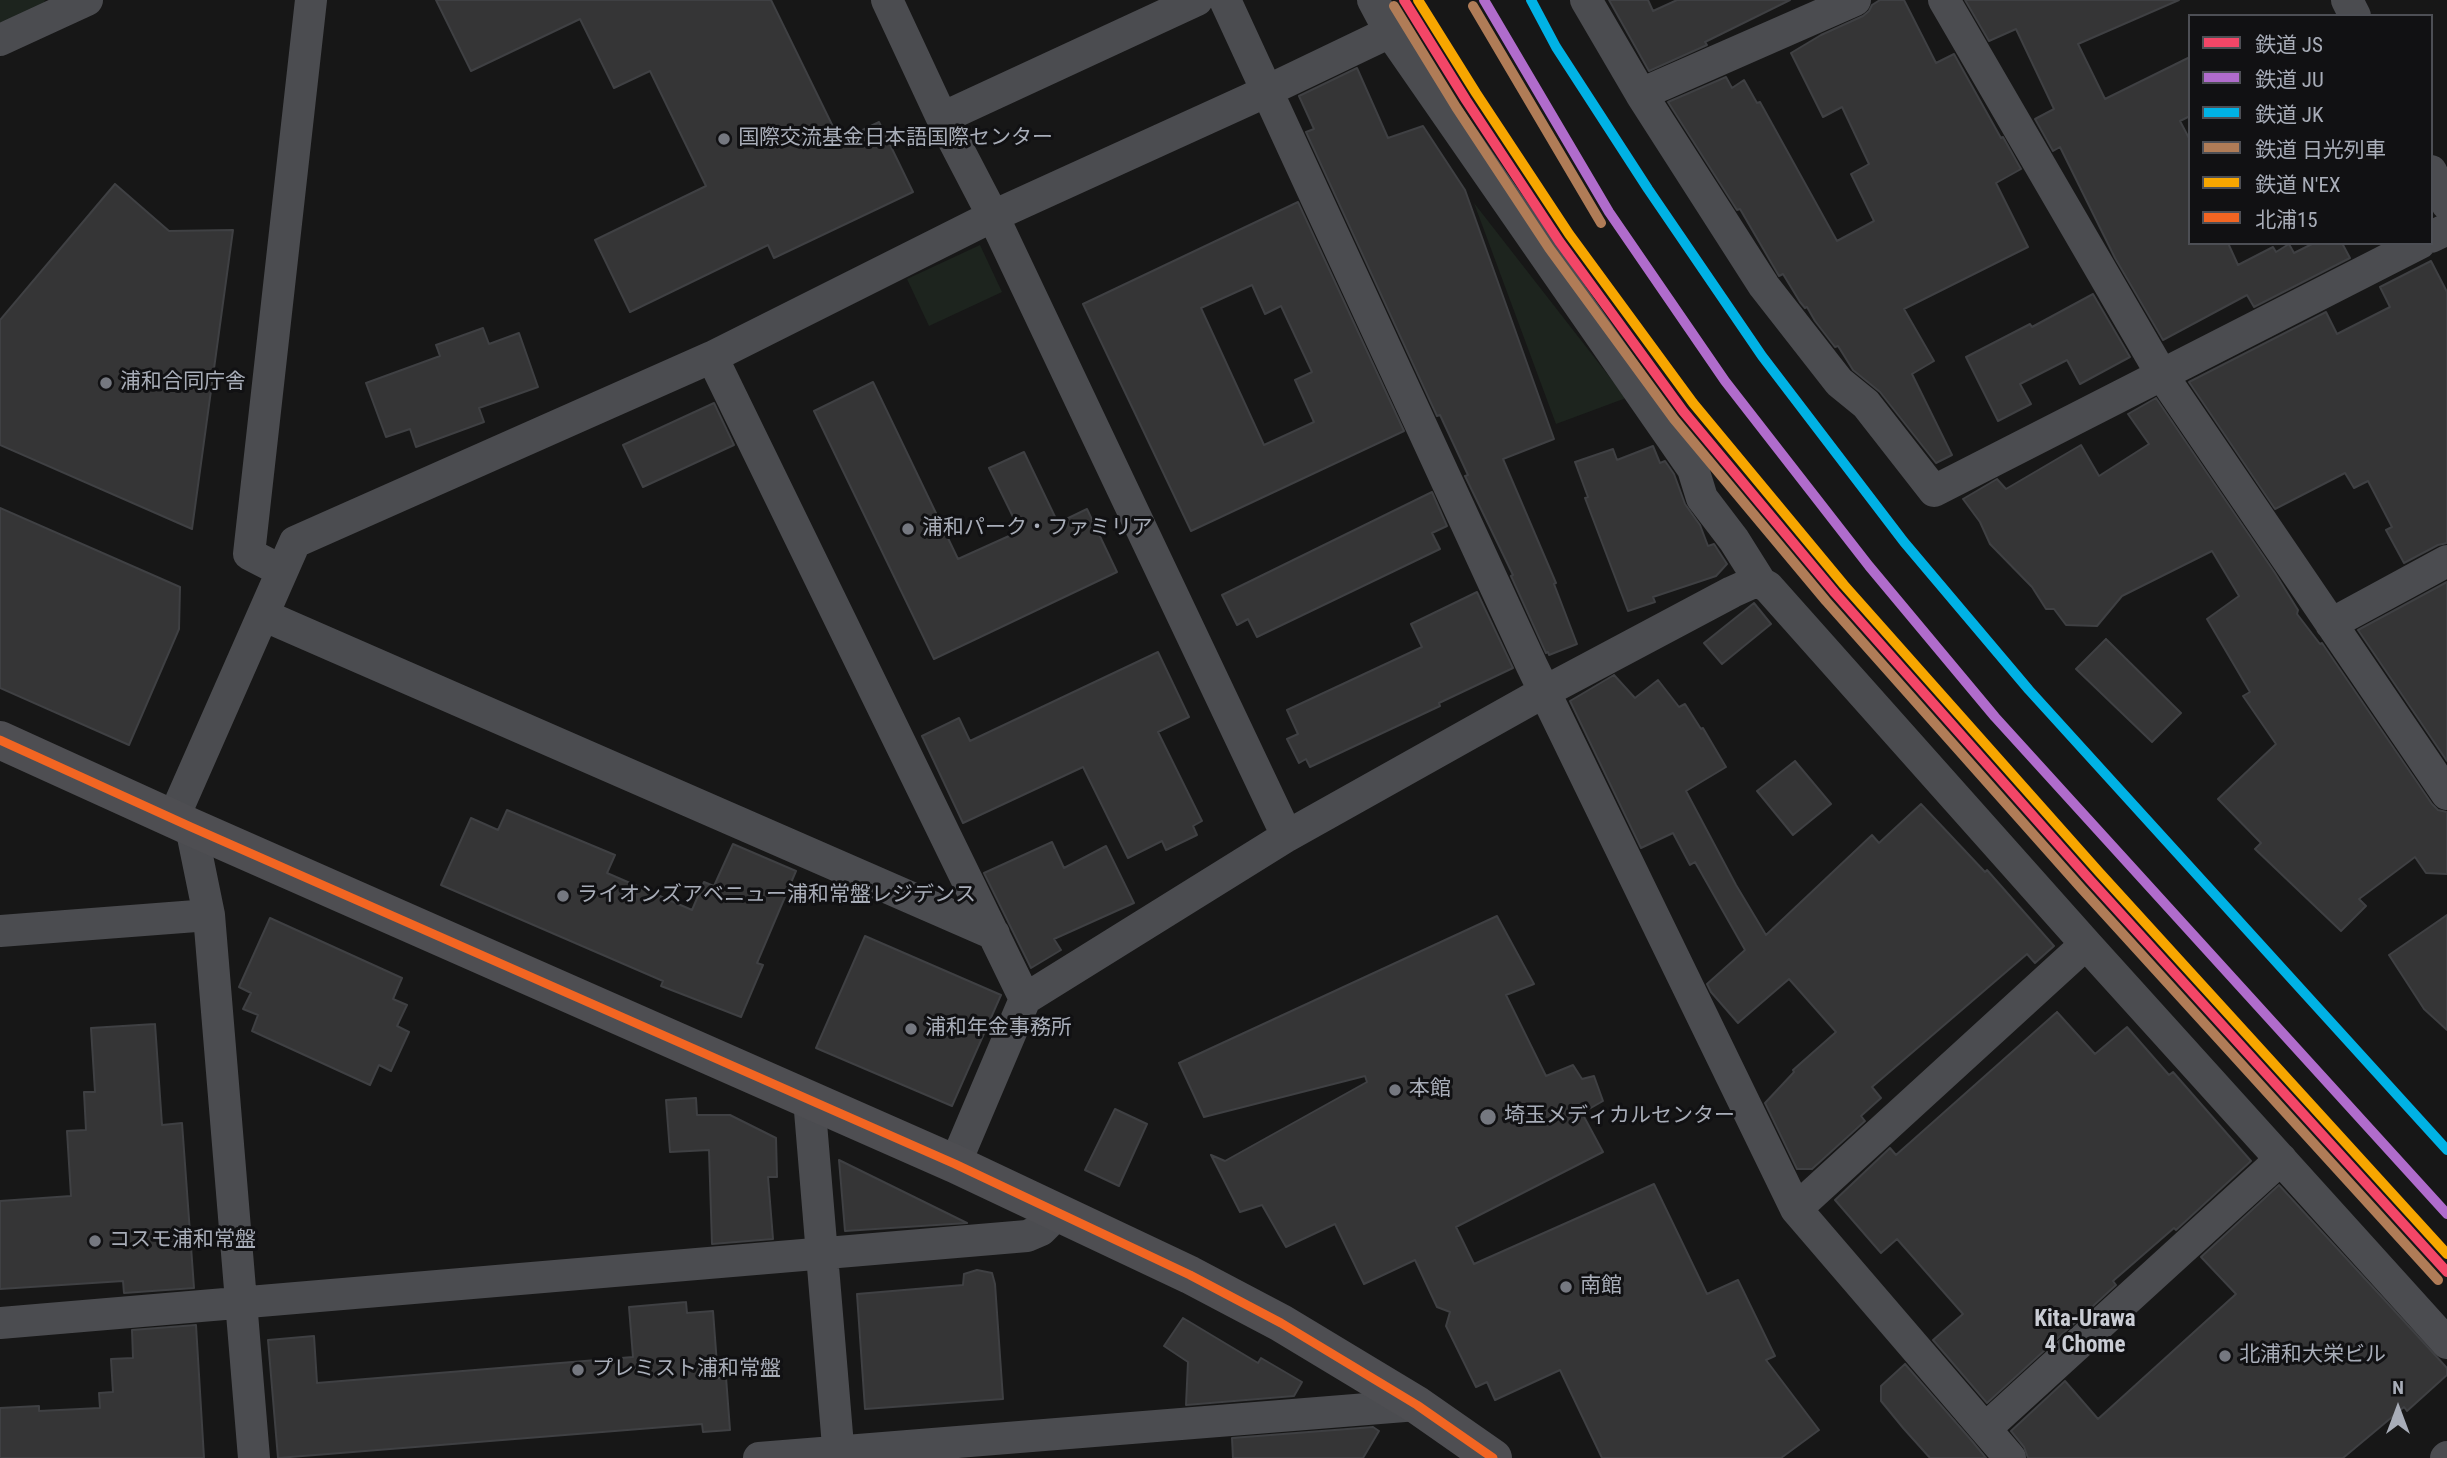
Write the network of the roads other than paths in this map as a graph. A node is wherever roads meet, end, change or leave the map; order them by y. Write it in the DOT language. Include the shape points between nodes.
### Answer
graph roads {
  1 [pos="310,0"];
  2 [pos="887,0"];
  3 [pos="1198,0"];
  4 [pos="1225,0"];
  5 [pos="1373,0"];
  6 [pos="1586,0"];
  7 [pos="1855,0"];
  8 [pos="1944,0"];
  9 [pos="75,3"];
  10 [pos="1390,32"];
  11 [pos="0,40"];
  12 [pos="1268,91"];
  13 [pos="1642,94"];
  14 [pos="942,118"];
  15 [pos="2433,176"];
  16 [pos="2447,204"];
  17 [pos="993,216"];
  18 [pos="2416,245"];
  19 [pos="712,357"];
  20 [pos="2162,375"];
  21 [pos="2447,561"];
  22 [pos="282,571"];
  23 [pos="1761,583"];
  24 [pos="263,615"];
  25 [pos="2331,624"];
  26 [pos="1544,692"];
  27 [pos="0,740"];
  28 [pos="2447,794"];
  29 [pos="182,823"];
  30 [pos="1287,836"];
  31 [pos="209,915"];
  32 [pos="0,931"];
  33 [pos="994,934"];
  34 [pos="2086,944"];
  35 [pos="1025,999"];
  36 [pos="809,1099"];
  37 [pos="2281,1159"];
  38 [pos="955,1164"];
  39 [pos="1796,1209"];
  40 [pos="1053,1212"];
  41 [pos="823,1254"];
  42 [pos="241,1304"];
  43 [pos="0,1324"];
  44 [pos="2447,1343"];
  45 [pos="1417,1405"];
  46 [pos="1985,1429"];
  47 [pos="839,1455"];
  48 [pos="254,1458"];
  49 [pos="759,1458"];
  50 [pos="1493,1458"];
  51 [pos="2010,1458"];
  1 -- 22 [label="street" via="249,554"];
  2 -- 14 [label="street"];
  3 -- 14 [label="street"];
  4 -- 12 [label="street"];
  5 -- 10 [label="street"];
  6 -- 13 [label="street"];
  7 -- 13 [label="street"];
  8 -- 20 [label="street"];
  9 -- 11 [label="street"];
  10 -- 12 [label="street"];
  10 -- 23 [label="street" via="1693,469 1702,498"];
  12 -- 17 [label="street"];
  12 -- 26 [label="street"];
  13 -- 20 [label="street" via="1764,286 1839,383 1866,404 1934,491"];
  14 -- 17 [label="street"];
  15 -- 16 [label="street"];
  17 -- 19 [label="street"];
  17 -- 30 [label="street"];
  18 -- 20 [label="street"];
  19 -- 22 [label="street" via="295,542"];
  19 -- 33 [label="street"];
  20 -- 25 [label="street"];
  21 -- 25 [label="street"];
  22 -- 24 [label="street"];
  23 -- 26 [label="street" via="1732,592"];
  23 -- 34 [label="street"];
  24 -- 29 [label="street"];
  24 -- 33 [label="street"];
  25 -- 28 [label="street"];
  26 -- 30 [label="street"];
  26 -- 39 [label="street"];
  27 -- 29 [label="highway"];
  29 -- 31 [label="street"];
  29 -- 36 [label="highway"];
  30 -- 35 [label="street"];
  31 -- 32 [label="street"];
  31 -- 42 [label="street"];
  33 -- 35 [label="street"];
  34 -- 37 [label="street"];
  34 -- 39 [label="street"];
  35 -- 38 [label="street"];
  36 -- 38 [label="highway"];
  36 -- 41 [label="street"];
  37 -- 44 [label="street"];
  37 -- 46 [label="street"];
  38 -- 40 [label="highway"];
  39 -- 46 [label="street"];
  40 -- 41 [label="street" via="1041,1230 1027,1236"];
  40 -- 45 [label="highway" via="1270,1317"];
  41 -- 42 [label="street"];
  41 -- 47 [label="street"];
  42 -- 43 [label="street"];
  42 -- 48 [label="street"];
  45 -- 47 [label="street"];
  45 -- 50 [label="highway"];
  46 -- 51 [label="street"];
  47 -- 49 [label="street"];
}
